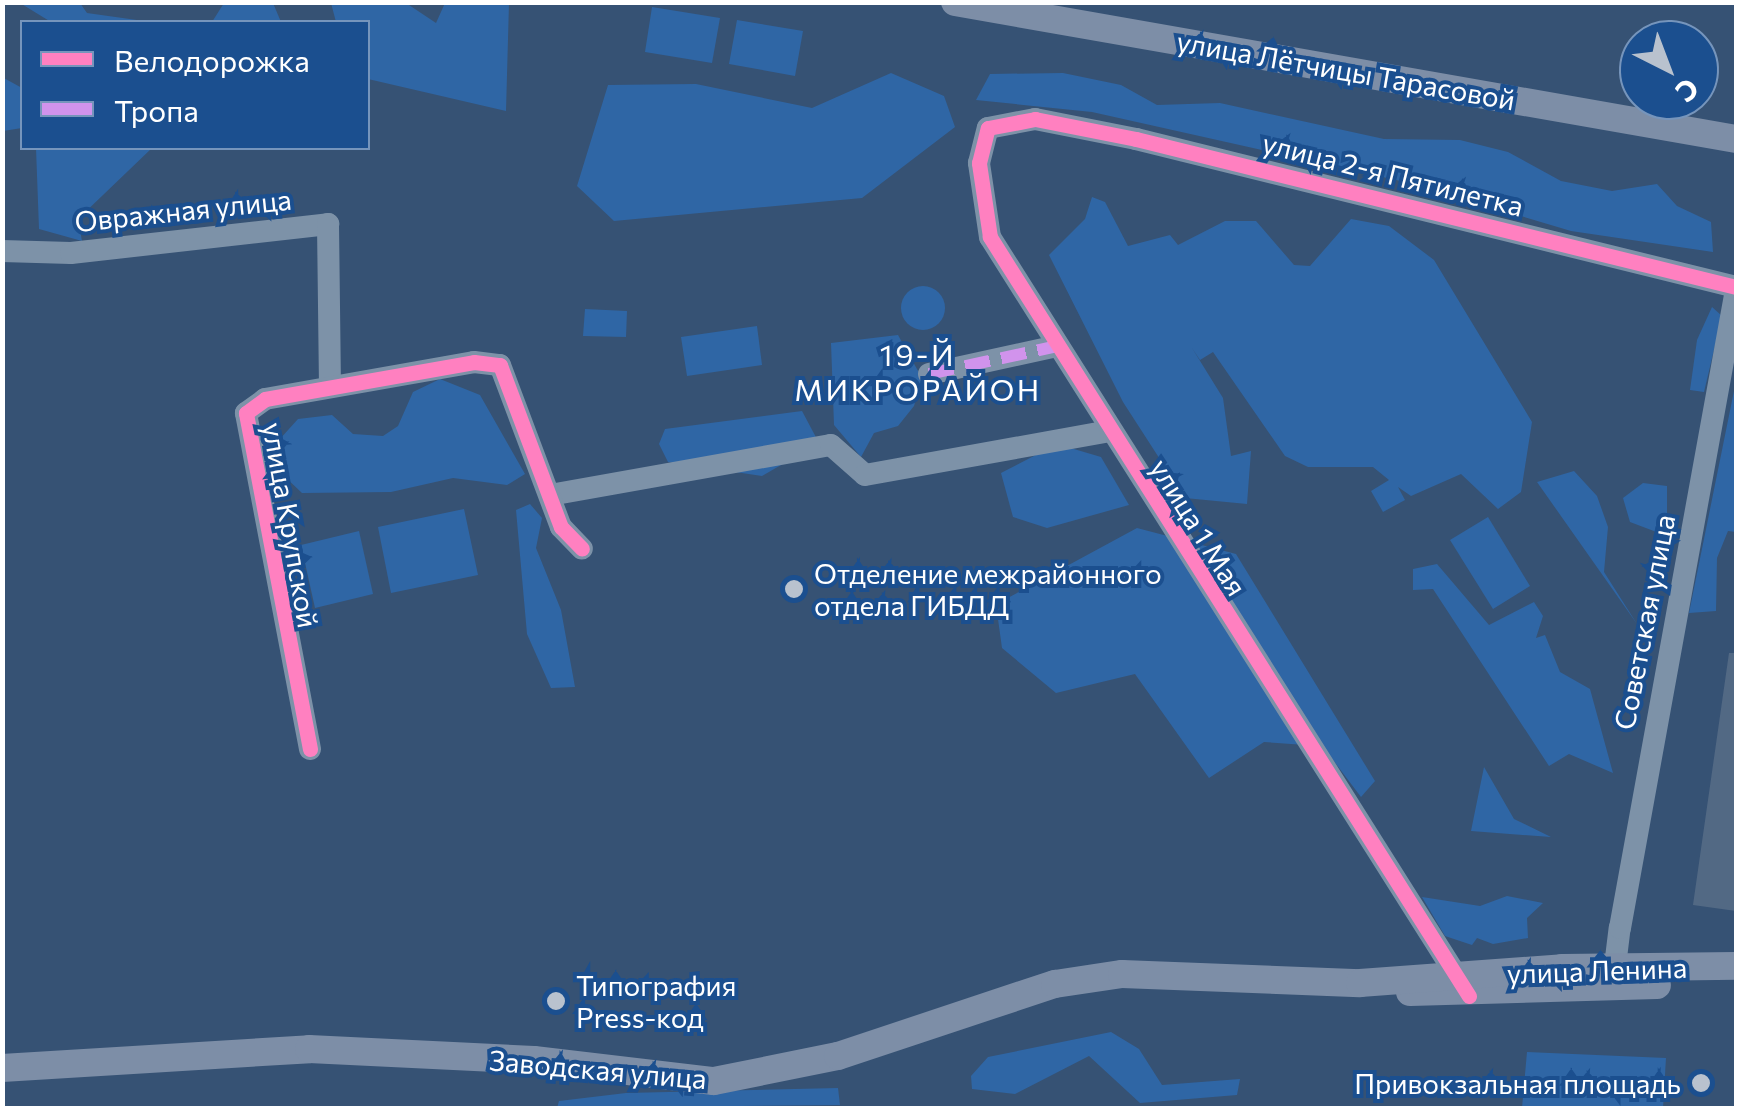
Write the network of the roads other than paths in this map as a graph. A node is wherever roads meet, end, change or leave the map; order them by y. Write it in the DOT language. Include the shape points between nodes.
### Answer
graph roads {
  1 [pos="955,2"];
  2 [pos="1035,119"];
  3 [pos="1736,139"];
  4 [pos="2,251"];
  5 [pos="1736,289"];
  6 [pos="1058,346"];
  7 [pos="929,374"];
  8 [pos="330,388"];
  9 [pos="1109,431"];
  10 [pos="550,495"];
  11 [pos="582,549"];
  12 [pos="310,750"];
  13 [pos="1736,966"];
  14 [pos="1623,976"];
  15 [pos="1736,985"];
  16 [pos="1463,986"];
  17 [pos="2,1068"];
  1 -- 3 [label="main road, улица Лётчицы Тарасовой"];
  2 -- 5 [label="street, улица 2-я Пятилетка"];
  2 -- 6 [label="street, улица 1 Мая" via="988,128 982,204 990,236"];
  4 -- 8 [label="street, Овражная улица" via="71,253 328,224"];
  5 -- 14 [label="street, Советская улица"];
  6 -- 7 [label="street"];
  6 -- 9 [label="street, улица 1 Мая"];
  8 -- 10 [label="street, улица Крупской" via="474,362 500,366"];
  8 -- 12 [label="street, улица Крупской" via="265,399 246,412"];
  9 -- 10 [label="street" via="865,475 831,446"];
  9 -- 16 [label="street, улица 1 Мая"];
  10 -- 11 [label="street, улица Крупской" via="569,542"];
  13 -- 14 [label="main road, улица Ленина"];
  14 -- 15 [label="main road, улица Ленина"];
  14 -- 16 [label="main road, улица Ленина"];
  16 -- 17 [label="main road, Заводская улица" via="1122,974 1055,984 838,1056 714,1082 534,1060 309,1049"];
}
